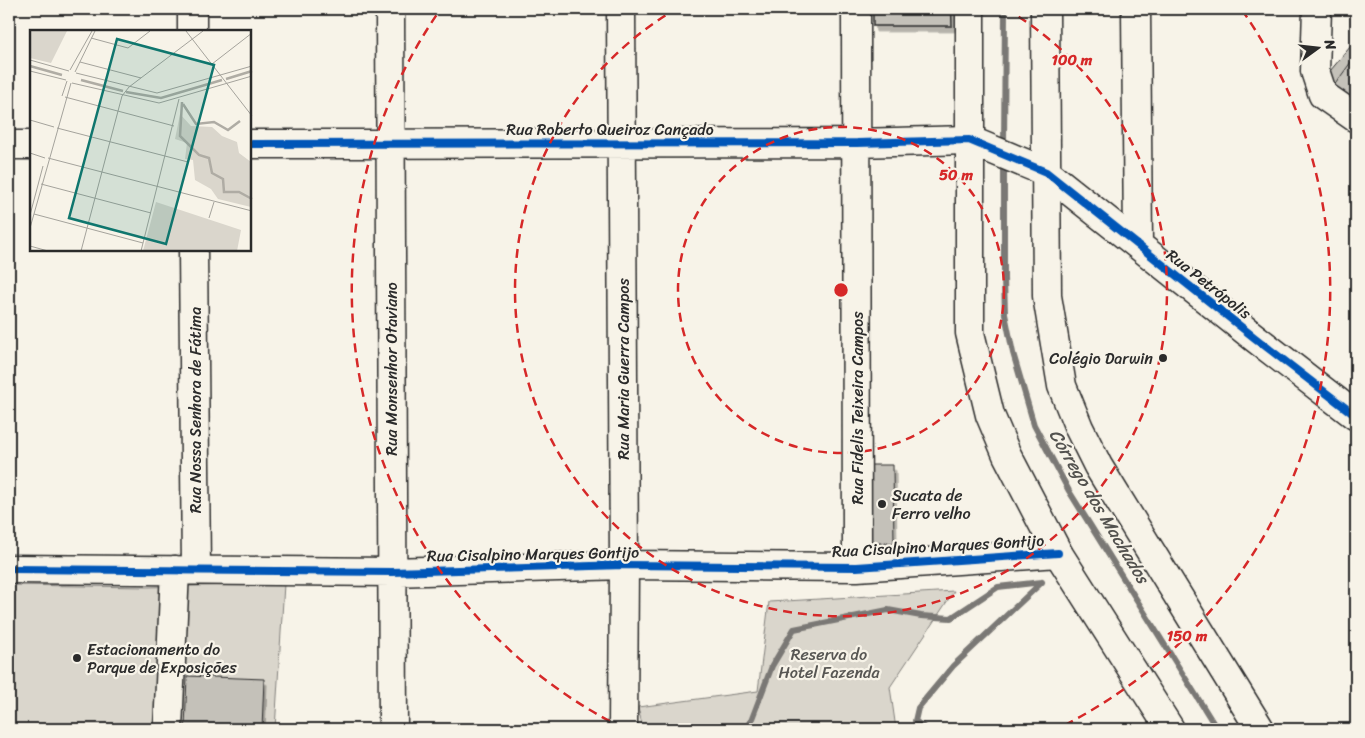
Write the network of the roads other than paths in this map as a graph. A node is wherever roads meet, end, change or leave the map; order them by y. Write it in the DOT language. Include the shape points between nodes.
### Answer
graph roads {
  1 [pos="192,9"];
  2 [pos="390,9"];
  3 [pos="621,9"];
  4 [pos="856,9"];
  5 [pos="970,9"];
  6 [pos="1045,9"];
  7 [pos="1136,9"];
  8 [pos="1317,9"];
  9 [pos="192,30"];
  10 [pos="1356,118"];
  11 [pos="622,142"];
  12 [pos="856,143"];
  13 [pos="251,144"];
  14 [pos="390,144"];
  15 [pos="9,145"];
  16 [pos="30,145"];
  17 [pos="980,145"];
  18 [pos="1046,172"];
  19 [pos="1138,245"];
  20 [pos="194,251"];
  21 [pos="1356,416"];
  22 [pos="1058,553"];
  23 [pos="624,565"];
  24 [pos="857,567"];
  25 [pos="9,569"];
  26 [pos="185,570"];
  27 [pos="392,572"];
  28 [pos="168,729"];
  29 [pos="393,729"];
  30 [pos="623,729"];
  31 [pos="1170,729"];
  32 [pos="1260,729"];
  1 -- 9 [label="street"];
  2 -- 14 [label="street, Rua Monsenhor Otaviano"];
  3 -- 11 [label="street, Rua Maria Guerra Campos"];
  4 -- 12 [label="street, Rua Fidelis Teixeira Campos"];
  5 -- 17 [label="street"];
  6 -- 18 [label="street"];
  7 -- 19 [label="street"];
  8 -- 10 [label="street" via="1315,71 1323,95"];
  11 -- 12 [label="street, Rua Roberto Queiroz Cançado"];
  11 -- 14 [label="street, Rua Roberto Queiroz Cançado"];
  11 -- 23 [label="street, Rua Maria Guerra Campos"];
  12 -- 17 [label="street, Rua Roberto Queiroz Cançado"];
  12 -- 24 [label="street, Rua Fidelis Teixeira Campos"];
  13 -- 14 [label="street, Rua Roberto Queiroz Cançado"];
  14 -- 27 [label="street, Rua Monsenhor Otaviano"];
  15 -- 16 [label="street"];
  17 -- 18 [label="street, Rua Petrópolis"];
  17 -- 22 [label="street" via="969,293 973,349 990,414 1006,455"];
  18 -- 19 [label="street, Rua Petrópolis"];
  18 -- 32 [label="street" via="1047,296 1062,386 1079,428 1121,506"];
  19 -- 21 [label="street, Rua Petrópolis"];
  20 -- 26 [label="street, Rua Nossa Senhora de Fátima"];
  22 -- 24 [label="street, Rua Cisalpino Marques Gontijo"];
  22 -- 31 [label="street"];
  23 -- 24 [label="street, Rua Cisalpino Marques Gontijo"];
  23 -- 27 [label="street, Rua Cisalpino Marques Gontijo"];
  23 -- 30 [label="street, Rua Maria Guerra Campos"];
  25 -- 26 [label="street, Rua Cisalpino Marques Gontijo"];
  26 -- 27 [label="street, Rua Cisalpino Marques Gontijo"];
  26 -- 28 [label="street, Rua Nossa Senhora de Fátima"];
  27 -- 29 [label="street, Rua Monsenhor Otaviano"];
}
